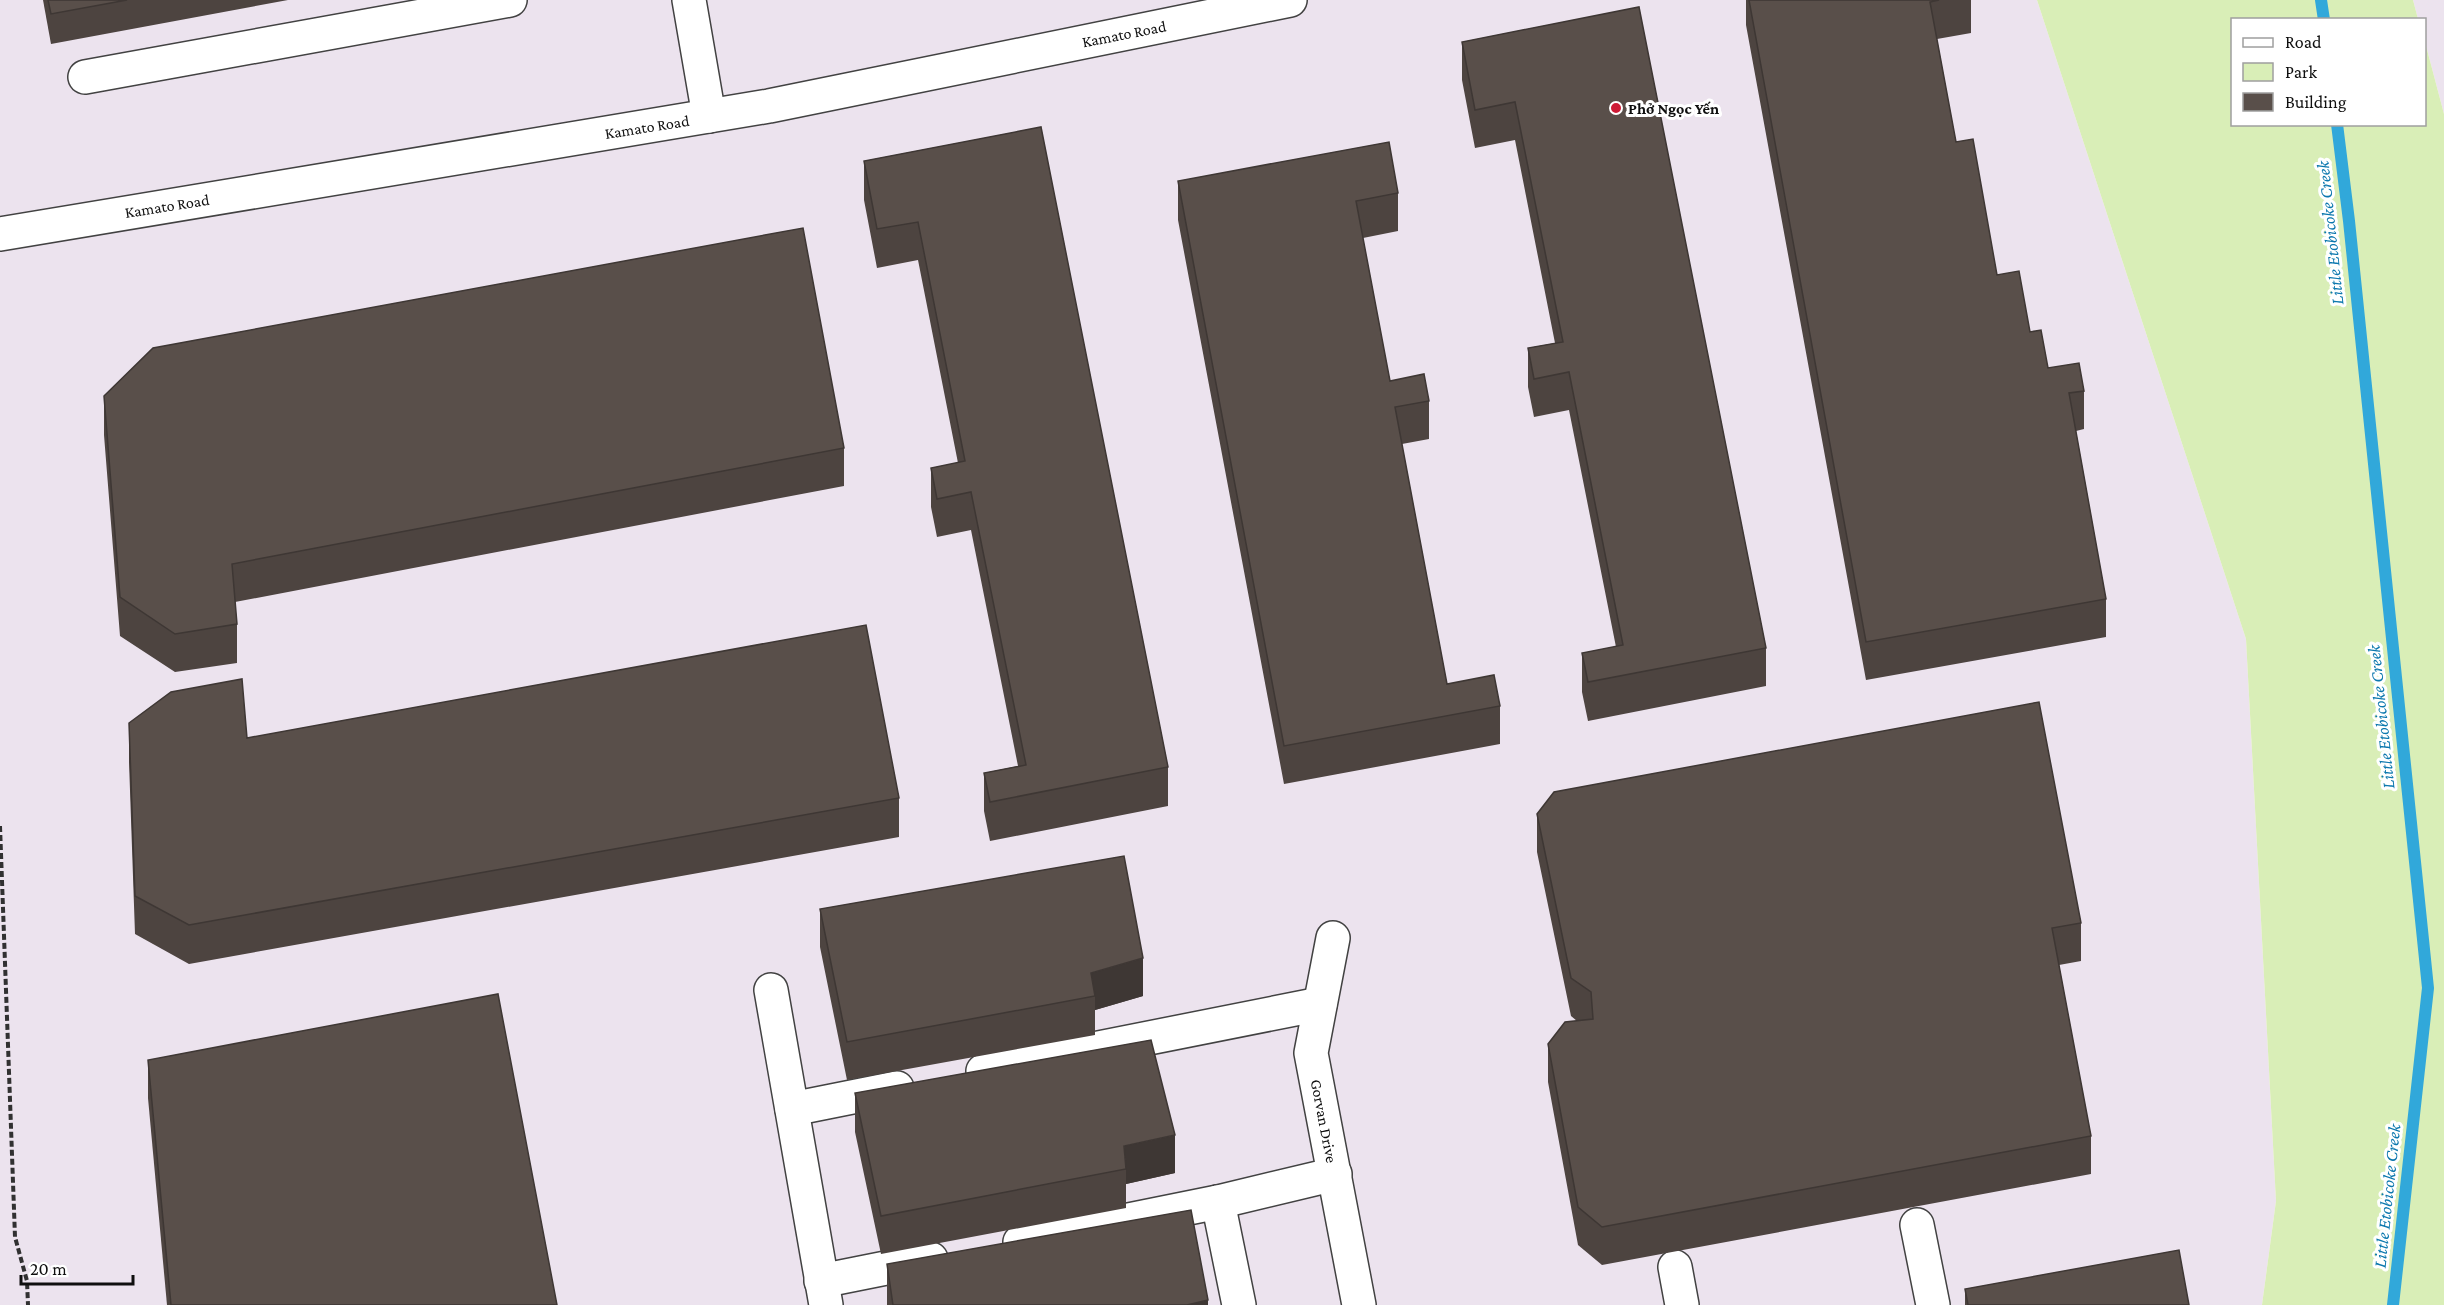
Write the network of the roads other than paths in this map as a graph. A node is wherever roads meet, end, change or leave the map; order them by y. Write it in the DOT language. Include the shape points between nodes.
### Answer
graph roads {
  1 [pos="510,0"];
  2 [pos="689,0"];
  3 [pos="1290,0"];
  4 [pos="85,77"];
  5 [pos="709,117"];
  6 [pos="0,234"];
  7 [pos="1333,938"];
  8 [pos="771,990"];
  9 [pos="1320,1004"];
  10 [pos="956,1076"];
  11 [pos="921,1083"];
  12 [pos="792,1109"];
  13 [pos="1335,1174"];
  14 [pos="1218,1202"];
  15 [pos="1917,1225"];
  16 [pos="996,1246"];
  17 [pos="961,1253"];
  18 [pos="1675,1267"];
  19 [pos="824,1293"];
  20 [pos="1239,1305"];
  21 [pos="1359,1305"];
  22 [pos="1682,1305"];
  23 [pos="1933,1305"];
  1 -- 4 [label="street"];
  2 -- 5 [label="street"];
  3 -- 5 [label="street, Kamato Road"];
  5 -- 6 [label="street, Kamato Road"];
  7 -- 9 [label="street, Gorvan Drive"];
  8 -- 12 [label="street"];
  9 -- 10 [label="street"];
  9 -- 13 [label="street, Gorvan Drive" via="1311,1053"];
  11 -- 12 [label="street"];
  12 -- 19 [label="street"];
  13 -- 14 [label="street"];
  13 -- 21 [label="street, Gorvan Drive"];
  14 -- 16 [label="street"];
  14 -- 20 [label="street"];
  15 -- 23 [label="street"];
  17 -- 19 [label="street"];
  18 -- 22 [label="street"];
}
